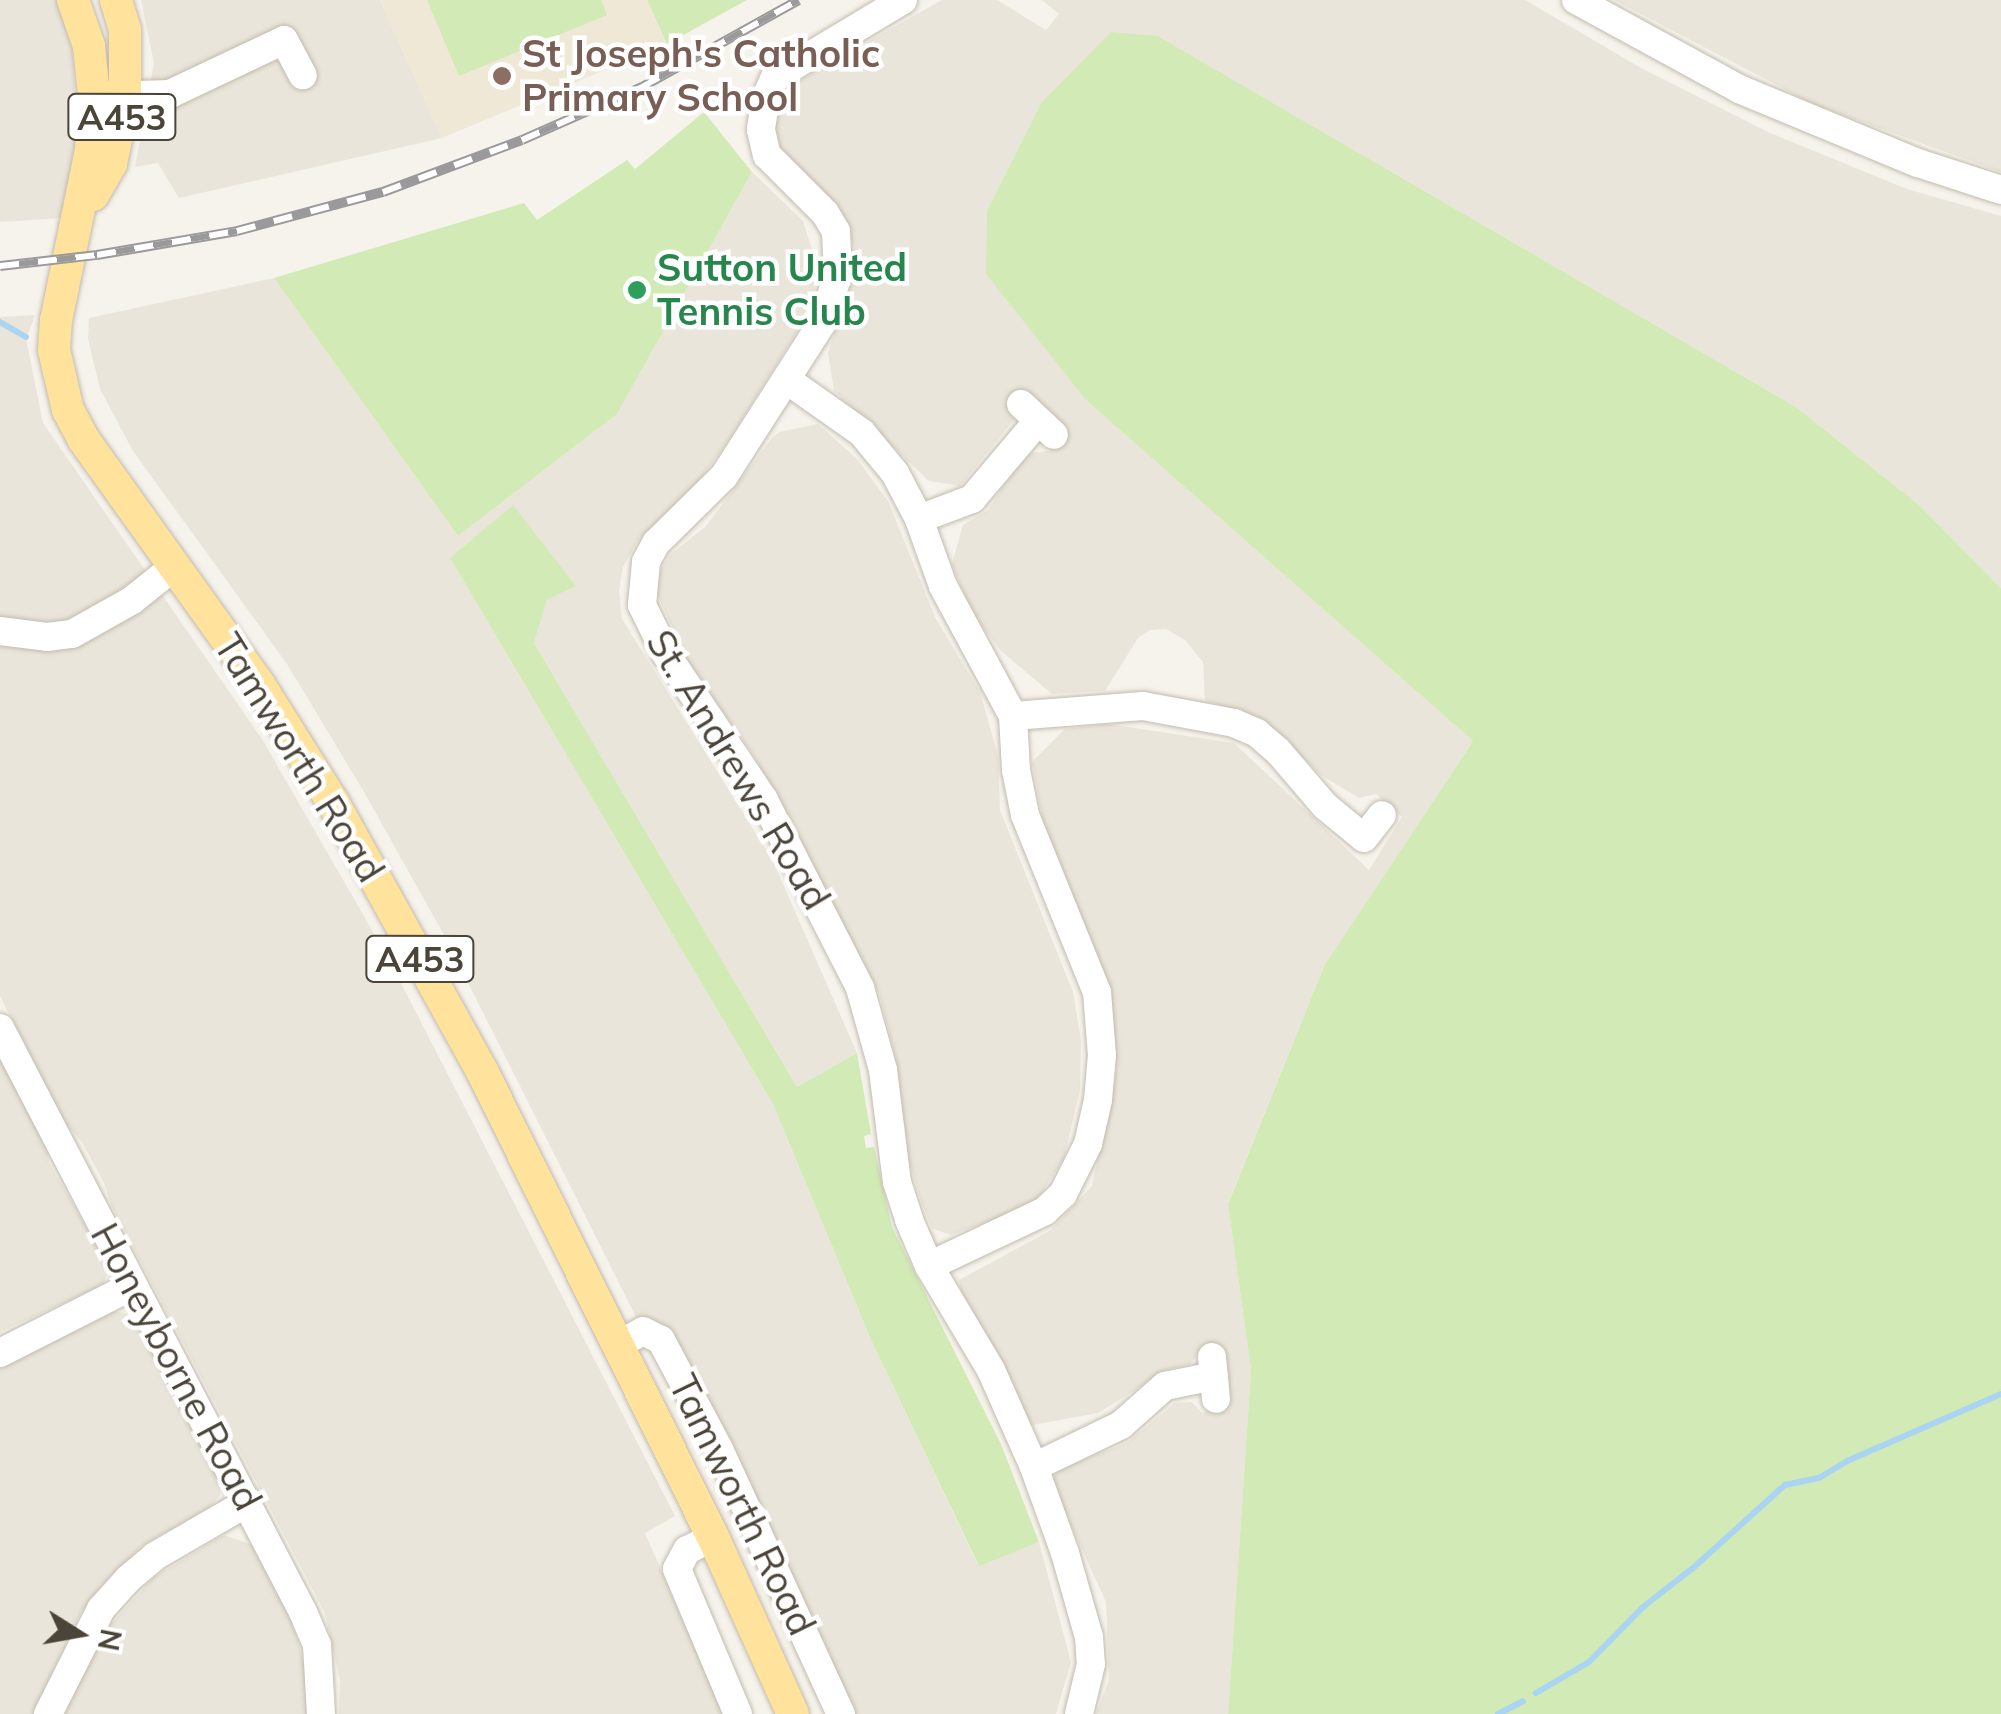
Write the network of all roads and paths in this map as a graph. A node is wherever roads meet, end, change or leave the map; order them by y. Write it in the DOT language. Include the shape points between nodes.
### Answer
graph roads {
  1 [pos="73,0"];
  2 [pos="116,0"];
  3 [pos="904,0"];
  4 [pos="1576,0"];
  5 [pos="302,76"];
  6 [pos="109,96"];
  7 [pos="2001,190"];
  8 [pos="787,380"];
  9 [pos="1038,420"];
  10 [pos="919,518"];
  11 [pos="175,566"];
  12 [pos="0,631"];
  13 [pos="1014,716"];
  14 [pos="1382,815"];
  15 [pos="0,1028"];
  16 [pos="929,1266"];
  17 [pos="132,1286"];
  18 [pos="619,1344"];
  19 [pos="0,1353"];
  20 [pos="1214,1378"];
  21 [pos="1034,1467"];
  22 [pos="248,1502"];
  23 [pos="713,1536"];
  24 [pos="48,1714"];
  25 [pos="321,1714"];
  26 [pos="738,1714"];
  27 [pos="793,1714"];
  28 [pos="841,1714"];
  29 [pos="1080,1714"];
  1 -- 6 [label="main road, Tamworth Road / A453"];
  2 -- 6 [label="main road, Tamworth Road / A453" via="125,30"];
  3 -- 8 [label="street, St. Andrews Road" via="775,77 766,97 761,130 767,155 825,212 839,252 822,322"];
  4 -- 7 [label="street" via="1755,96"];
  5 -- 6 [label="street" via="284,40 170,94"];
  6 -- 11 [label="main road, Tamworth Road / A453" via="110,164 77,225 56,320 58,378 84,440"];
  8 -- 10 [label="street" via="862,432 896,474"];
  8 -- 16 [label="street, St. Andrews Road" via="724,476 656,543 646,562 642,604 666,654 764,800 860,988 883,1070 897,1182"];
  9 -- 10 [label="street" via="972,499"];
  10 -- 13 [label="street" via="943,586"];
  11 -- 12 [label="street" via="72,634"];
  11 -- 18 [label="main road, Tamworth Road / A453" via="334,804 482,1071"];
  13 -- 14 [label="street" via="1143,706 1234,724 1278,751 1325,806 1364,838"];
  13 -- 16 [label="street" via="1025,815 1097,992 1098,1100 1088,1144 1062,1194 1045,1211"];
  15 -- 17 [label="street, Honeyborne Road"];
  16 -- 21 [label="street, St. Andrews Road" via="991,1370"];
  17 -- 19 [label="street"];
  17 -- 22 [label="street, Honeyborne Road"];
  18 -- 23 [label="main road, Tamworth Road / A453"];
  18 -- 28 [label="street, Tamworth Road" via="643,1332 661,1340"];
  20 -- 21 [label="street" via="1165,1386 1121,1426"];
  21 -- 29 [label="street, St. Andrews Road" via="1088,1637 1090,1677"];
  22 -- 24 [label="street" via="128,1579 101,1609"];
  22 -- 25 [label="street, Honeyborne Road" via="317,1644"];
  23 -- 26 [label="street, Tamworth Road" via="686,1550 677,1569"];
  23 -- 27 [label="main road, Tamworth Road / A453"];
}
